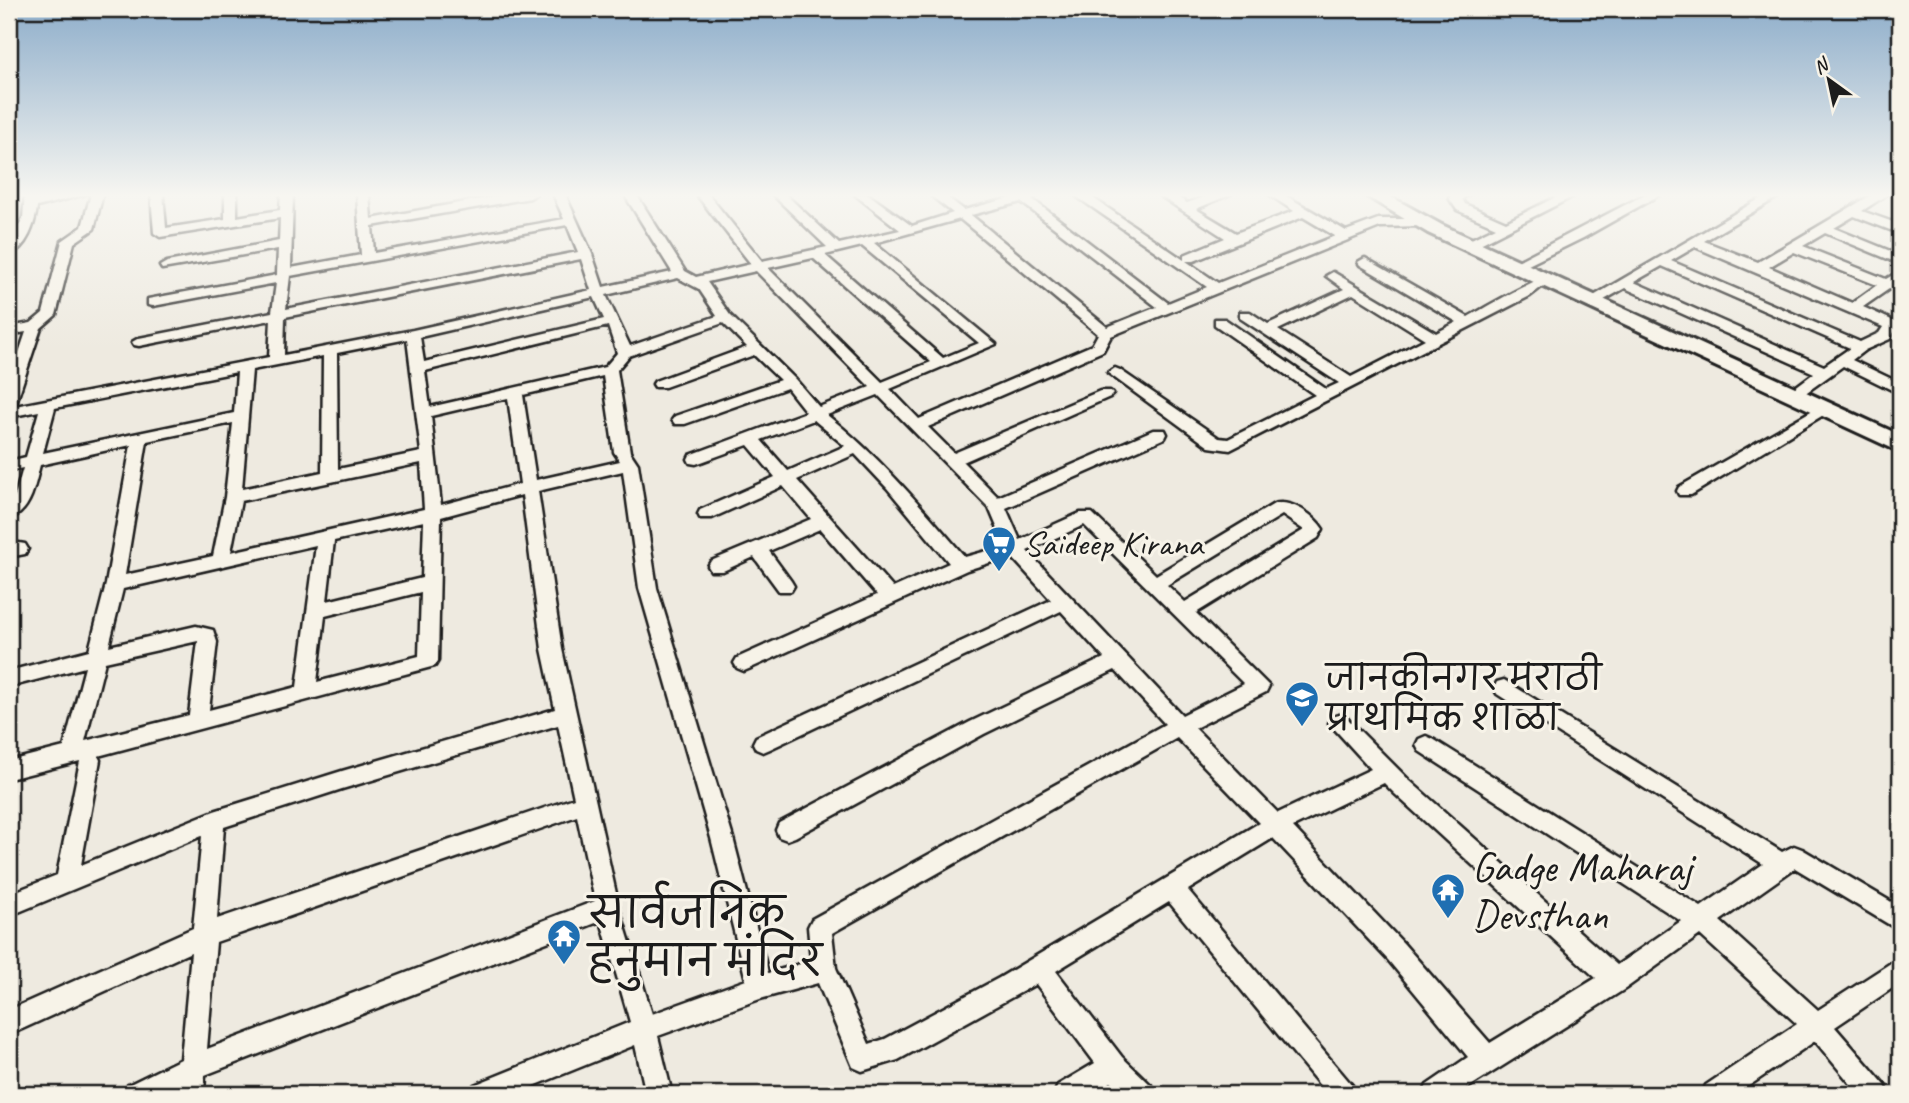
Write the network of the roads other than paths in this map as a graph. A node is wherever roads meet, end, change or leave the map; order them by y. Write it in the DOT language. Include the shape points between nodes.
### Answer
graph roads {
  1 [pos="67,245"];
  2 [pos="278,245"];
  3 [pos="286,245"];
  4 [pos="367,245"];
  5 [pos="437,245"];
  6 [pos="582,245"];
  7 [pos="665,245"];
  8 [pos="743,245"];
  9 [pos="844,245"];
  10 [pos="868,245"];
  11 [pos="1000,245"];
  12 [pos="1088,245"];
  13 [pos="1155,245"];
  14 [pos="1218,245"];
  15 [pos="1321,245"];
  16 [pos="1471,245"];
  17 [pos="1557,245"];
  18 [pos="1688,245"];
  19 [pos="1703,245"];
  20 [pos="1865,245"];
  21 [pos="835,247"];
  22 [pos="1793,247"];
  23 [pos="814,252"];
  24 [pos="586,254"];
  25 [pos="368,258"];
  26 [pos="1189,258"];
  27 [pos="1900,260"];
  28 [pos="1661,261"];
  29 [pos="1365,262"];
  30 [pos="167,266"];
  31 [pos="759,266"];
  32 [pos="1515,266"];
  33 [pos="1759,268"];
  34 [pos="1900,275"];
  35 [pos="284,276"];
  36 [pos="1332,276"];
  37 [pos="687,277"];
  38 [pos="1545,279"];
  39 [pos="1625,283"];
  40 [pos="1216,287"];
  41 [pos="1894,287"];
  42 [pos="1354,289"];
  43 [pos="598,291"];
  44 [pos="1592,301"];
  45 [pos="153,302"];
  46 [pos="1853,308"];
  47 [pos="1168,309"];
  48 [pos="1245,315"];
  49 [pos="278,317"];
  50 [pos="725,318"];
  51 [pos="612,321"];
  52 [pos="1220,322"];
  53 [pos="1468,323"];
  54 [pos="35,326"];
  55 [pos="1892,327"];
  56 [pos="1268,329"];
  57 [pos="9,331"];
  58 [pos="1105,333"];
  59 [pos="413,334"];
  60 [pos="1436,339"];
  61 [pos="139,342"];
  62 [pos="1900,343"];
  63 [pos="1860,347"];
  64 [pos="756,349"];
  65 [pos="330,351"];
  66 [pos="624,353"];
  67 [pos="1841,360"];
  68 [pos="276,361"];
  69 [pos="940,363"];
  70 [pos="245,367"];
  71 [pos="419,368"];
  72 [pos="610,370"];
  73 [pos="1824,372"];
  74 [pos="1115,373"];
  75 [pos="790,382"];
  76 [pos="1350,383"];
  77 [pos="660,384"];
  78 [pos="880,387"];
  79 [pos="1900,389"];
  80 [pos="515,392"];
  81 [pos="1105,394"];
  82 [pos="1795,394"];
  83 [pos="1326,396"];
  84 [pos="9,403"];
  85 [pos="49,403"];
  86 [pos="1825,408"];
  87 [pos="9,412"];
  88 [pos="424,413"];
  89 [pos="816,414"];
  90 [pos="241,416"];
  91 [pos="680,420"];
  92 [pos="918,425"];
  93 [pos="1159,434"];
  94 [pos="140,439"];
  95 [pos="751,439"];
  96 [pos="1900,444"];
  97 [pos="857,447"];
  98 [pos="429,456"];
  99 [pos="696,459"];
  100 [pos="953,460"];
  101 [pos="32,461"];
  102 [pos="630,464"];
  103 [pos="9,466"];
  104 [pos="330,476"];
  105 [pos="785,481"];
  106 [pos="530,487"];
  107 [pos="1685,491"];
  108 [pos="233,497"];
  109 [pos="996,505"];
  110 [pos="9,513"];
  111 [pos="433,513"];
  112 [pos="706,514"];
  113 [pos="822,521"];
  114 [pos="326,537"];
  115 [pos="758,549"];
  116 [pos="1015,550"];
  117 [pos="221,559"];
  118 [pos="961,565"];
  119 [pos="717,566"];
  120 [pos="431,583"];
  121 [pos="115,584"];
  122 [pos="1155,584"];
  123 [pos="785,586"];
  124 [pos="890,597"];
  125 [pos="1065,601"];
  126 [pos="315,611"];
  127 [pos="1184,612"];
  128 [pos="97,656"];
  129 [pos="1120,659"];
  130 [pos="744,663"];
  131 [pos="9,679"];
  132 [pos="1504,688"];
  133 [pos="306,693"];
  134 [pos="565,715"];
  135 [pos="198,721"];
  136 [pos="1339,723"];
  137 [pos="1180,726"];
  138 [pos="763,743"];
  139 [pos="1426,744"];
  140 [pos="81,757"];
  141 [pos="9,770"];
  142 [pos="1389,771"];
  143 [pos="585,804"];
  144 [pos="214,821"];
  145 [pos="1275,825"];
  146 [pos="786,830"];
  147 [pos="1782,864"];
  148 [pos="67,881"];
  149 [pos="1171,887"];
  150 [pos="9,905"];
  151 [pos="608,907"];
  152 [pos="1701,920"];
  153 [pos="1900,920"];
  154 [pos="203,935"];
  155 [pos="1038,967"];
  156 [pos="824,968"];
  157 [pos="1900,969"];
  158 [pos="1616,980"];
  159 [pos="760,987"];
  160 [pos="9,1023"];
  161 [pos="1817,1025"];
  162 [pos="644,1029"];
  163 [pos="1487,1059"];
  164 [pos="1113,1066"];
  165 [pos="193,1067"];
  166 [pos="511,1089"];
  167 [pos="1444,1092"];
  168 [pos="1721,1093"];
  169 [pos="137,1094"];
  170 [pos="191,1094"];
  171 [pos="483,1094"];
  172 [pos="659,1094"];
  173 [pos="1068,1094"];
  174 [pos="1142,1094"];
  175 [pos="1343,1094"];
  176 [pos="1876,1094"];
  1 -- 54 [label="street" via="49,314"];
  2 -- 30 [label="street"];
  3 -- 35 [label="street"];
  4 -- 25 [label="street"];
  5 -- 25 [label="street"];
  6 -- 24 [label="street"];
  7 -- 37 [label="street"];
  8 -- 31 [label="street"];
  9 -- 21 [label="street"];
  10 -- 69 [label="street" via="989,344"];
  11 -- 58 [label="street"];
  12 -- 47 [label="street"];
  13 -- 40 [label="street"];
  14 -- 26 [label="street"];
  15 -- 40 [label="street"];
  16 -- 32 [label="street"];
  17 -- 32 [label="street"];
  18 -- 28 [label="street"];
  19 -- 33 [label="street"];
  20 -- 27 [label="street"];
  21 -- 23 [label="street"];
  22 -- 33 [label="street"];
  22 -- 41 [label="street"];
  23 -- 31 [label="street"];
  23 -- 69 [label="street"];
  24 -- 43 [label="street"];
  24 -- 49 [label="street"];
  25 -- 35 [label="street"];
  28 -- 39 [label="street"];
  28 -- 63 [label="street"];
  29 -- 53 [label="street"];
  31 -- 37 [label="street"];
  31 -- 78 [label="street"];
  32 -- 38 [label="street"];
  33 -- 46 [label="street"];
  34 -- 41 [label="street"];
  35 -- 45 [label="street"];
  35 -- 49 [label="street"];
  36 -- 42 [label="street"];
  37 -- 43 [label="street"];
  37 -- 50 [label="street" via="705,286"];
  38 -- 44 [label="street"];
  38 -- 53 [label="street"];
  39 -- 44 [label="street"];
  39 -- 73 [label="street"];
  40 -- 47 [label="street"];
  41 -- 46 [label="street"];
  42 -- 56 [label="street"];
  42 -- 60 [label="street"];
  43 -- 51 [label="street"];
  43 -- 59 [label="street"];
  44 -- 82 [label="street"];
  46 -- 55 [label="street"];
  47 -- 58 [label="street"];
  48 -- 56 [label="street"];
  49 -- 61 [label="street"];
  49 -- 68 [label="street"];
  50 -- 64 [label="street"];
  50 -- 66 [label="street"];
  51 -- 66 [label="street"];
  51 -- 71 [label="street"];
  52 -- 83 [label="street"];
  53 -- 60 [label="street"];
  54 -- 57 [label="street"];
  54 -- 84 [label="street"];
  55 -- 62 [label="street"];
  55 -- 63 [label="street"];
  56 -- 76 [label="street"];
  58 -- 92 [label="street" via="1098,348"];
  59 -- 65 [label="street"];
  59 -- 71 [label="street"];
  60 -- 76 [label="street"];
  63 -- 67 [label="street"];
  64 -- 75 [label="street"];
  64 -- 77 [label="street"];
  65 -- 68 [label="street"];
  65 -- 104 [label="street"];
  66 -- 72 [label="street"];
  67 -- 73 [label="street"];
  67 -- 79 [label="street"];
  68 -- 70 [label="street"];
  69 -- 78 [label="street"];
  70 -- 85 [label="street"];
  70 -- 90 [label="street"];
  71 -- 88 [label="street"];
  72 -- 80 [label="street"];
  72 -- 102 [label="street" via="622,452"];
  73 -- 82 [label="street"];
  74 -- 83 [label="street" via="1223,446"];
  75 -- 89 [label="street"];
  75 -- 91 [label="street"];
  76 -- 83 [label="street"];
  78 -- 89 [label="street"];
  78 -- 92 [label="street"];
  80 -- 88 [label="street"];
  80 -- 106 [label="street"];
  81 -- 100 [label="street"];
  82 -- 86 [label="street"];
  85 -- 87 [label="street"];
  85 -- 101 [label="street"];
  86 -- 96 [label="street"];
  86 -- 107 [label="street"];
  88 -- 98 [label="street"];
  89 -- 95 [label="street"];
  89 -- 97 [label="street"];
  90 -- 94 [label="street"];
  90 -- 108 [label="street"];
  92 -- 100 [label="street"];
  93 -- 109 [label="street"];
  94 -- 101 [label="street"];
  94 -- 121 [label="street"];
  95 -- 99 [label="street"];
  95 -- 105 [label="street"];
  97 -- 105 [label="street"];
  97 -- 118 [label="street"];
  98 -- 104 [label="street"];
  98 -- 111 [label="street"];
  100 -- 109 [label="street"];
  101 -- 103 [label="street"];
  101 -- 110 [label="street" via="23,498"];
  102 -- 106 [label="street"];
  102 -- 159 [label="street" via="648,588 722,838"];
  104 -- 108 [label="street"];
  105 -- 112 [label="street"];
  105 -- 113 [label="street"];
  106 -- 111 [label="street"];
  106 -- 134 [label="street"];
  108 -- 117 [label="street"];
  109 -- 116 [label="street"];
  111 -- 114 [label="street"];
  111 -- 120 [label="street"];
  113 -- 115 [label="street"];
  113 -- 124 [label="street"];
  114 -- 117 [label="street"];
  114 -- 126 [label="street"];
  115 -- 119 [label="street"];
  115 -- 123 [label="street"];
  116 -- 118 [label="street"];
  116 -- 122 [label="street" via="1086,517"];
  116 -- 125 [label="street"];
  117 -- 121 [label="street"];
  118 -- 124 [label="street"];
  120 -- 126 [label="street"];
  120 -- 133 [label="street" via="428,661"];
  121 -- 128 [label="street"];
  122 -- 127 [label="street"];
  122 -- 127 [label="street" via="1280,508 1314,529"];
  124 -- 130 [label="street"];
  125 -- 129 [label="street"];
  125 -- 138 [label="street"];
  126 -- 133 [label="street"];
  127 -- 137 [label="street" via="1259,686"];
  128 -- 131 [label="street"];
  128 -- 135 [label="street" via="196,633 206,635"];
  128 -- 140 [label="street"];
  129 -- 137 [label="street"];
  129 -- 146 [label="street" via="976,728"];
  132 -- 147 [label="street"];
  133 -- 135 [label="street"];
  134 -- 143 [label="street"];
  134 -- 144 [label="street"];
  135 -- 140 [label="street"];
  136 -- 142 [label="street"];
  137 -- 145 [label="street"];
  137 -- 156 [label="street" via="820,927"];
  139 -- 152 [label="street"];
  140 -- 141 [label="street"];
  140 -- 148 [label="street"];
  142 -- 145 [label="street"];
  142 -- 158 [label="street"];
  143 -- 151 [label="street"];
  143 -- 154 [label="street"];
  144 -- 148 [label="street"];
  144 -- 154 [label="street"];
  145 -- 149 [label="street"];
  145 -- 163 [label="street" via="1396,953"];
  147 -- 152 [label="street"];
  147 -- 153 [label="street" via="1794,856"];
  148 -- 150 [label="street"];
  149 -- 155 [label="street"];
  149 -- 175 [label="street"];
  151 -- 162 [label="street"];
  151 -- 165 [label="street"];
  152 -- 158 [label="street"];
  152 -- 161 [label="street"];
  154 -- 160 [label="street"];
  154 -- 165 [label="street"];
  155 -- 156 [label="street" via="889,1051 862,1058"];
  155 -- 164 [label="street"];
  156 -- 159 [label="street"];
  157 -- 161 [label="street"];
  158 -- 163 [label="street"];
  159 -- 162 [label="street"];
  161 -- 168 [label="street"];
  161 -- 176 [label="street"];
  162 -- 166 [label="street"];
  162 -- 172 [label="street"];
  163 -- 167 [label="street"];
  164 -- 173 [label="street"];
  164 -- 174 [label="street"];
  165 -- 169 [label="street"];
  165 -- 170 [label="street"];
  166 -- 171 [label="street"];
}
